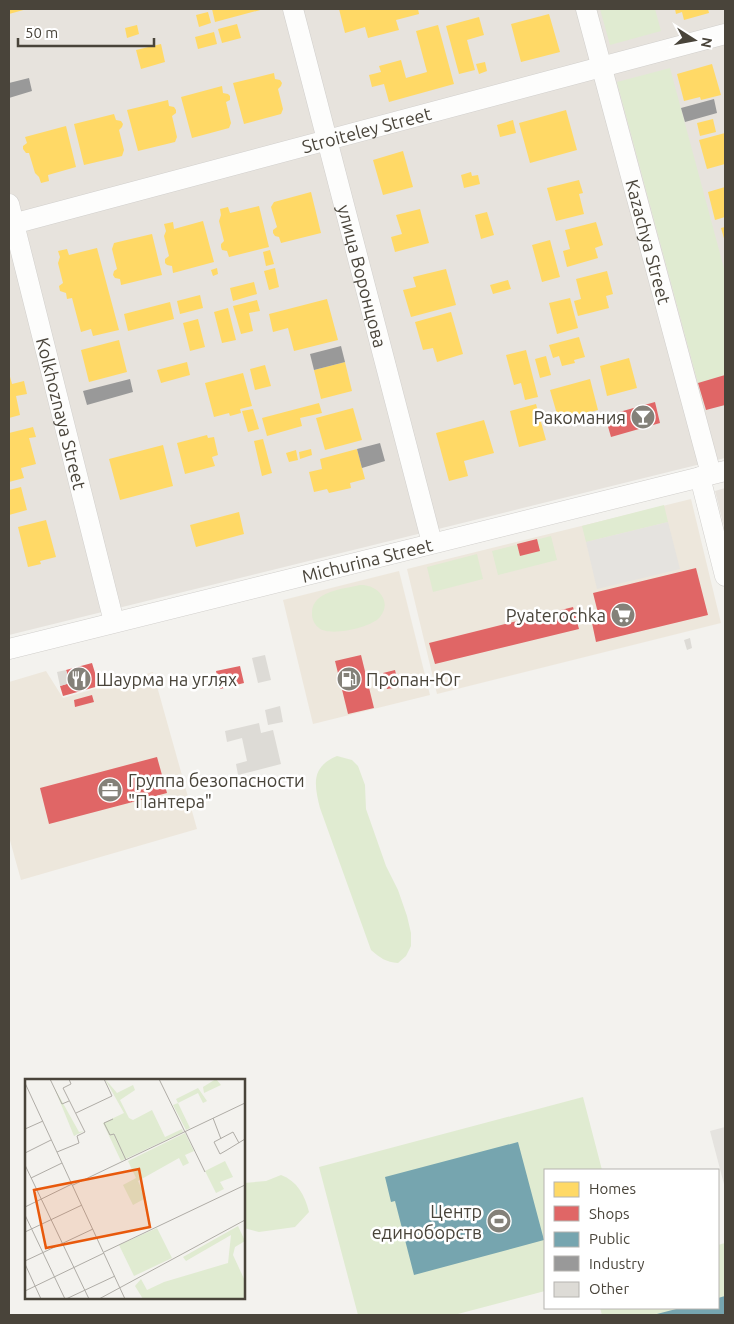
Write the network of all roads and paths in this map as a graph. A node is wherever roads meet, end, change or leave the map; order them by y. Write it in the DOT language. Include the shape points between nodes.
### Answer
graph roads {
  1 [pos="293,9"];
  2 [pos="586,9"];
  3 [pos="725,34"];
  4 [pos="602,67"];
  5 [pos="327,141"];
  6 [pos="9,204"];
  7 [pos="11,224"];
  8 [pos="712,474"];
  9 [pos="432,543"];
  10 [pos="725,576"];
  11 [pos="114,622"];
  12 [pos="9,648"];
  1 -- 5 [label="street, улица Воронцова"];
  2 -- 4 [label="street, Kazachya Street"];
  3 -- 4 [label="street, Stroiteley Street"];
  4 -- 5 [label="street, Stroiteley Street"];
  4 -- 8 [label="street, Kazachya Street"];
  5 -- 7 [label="street, Stroiteley Street"];
  5 -- 9 [label="street, улица Воронцова"];
  6 -- 7 [label="street, Kolkhoznaya Street"];
  7 -- 11 [label="street, Kolkhoznaya Street"];
  8 -- 9 [label="street, Michurina Street"];
  8 -- 10 [label="street, Kazachya Street"];
  9 -- 11 [label="street, Michurina Street"];
  11 -- 12 [label="street, Michurina Street"];
}
